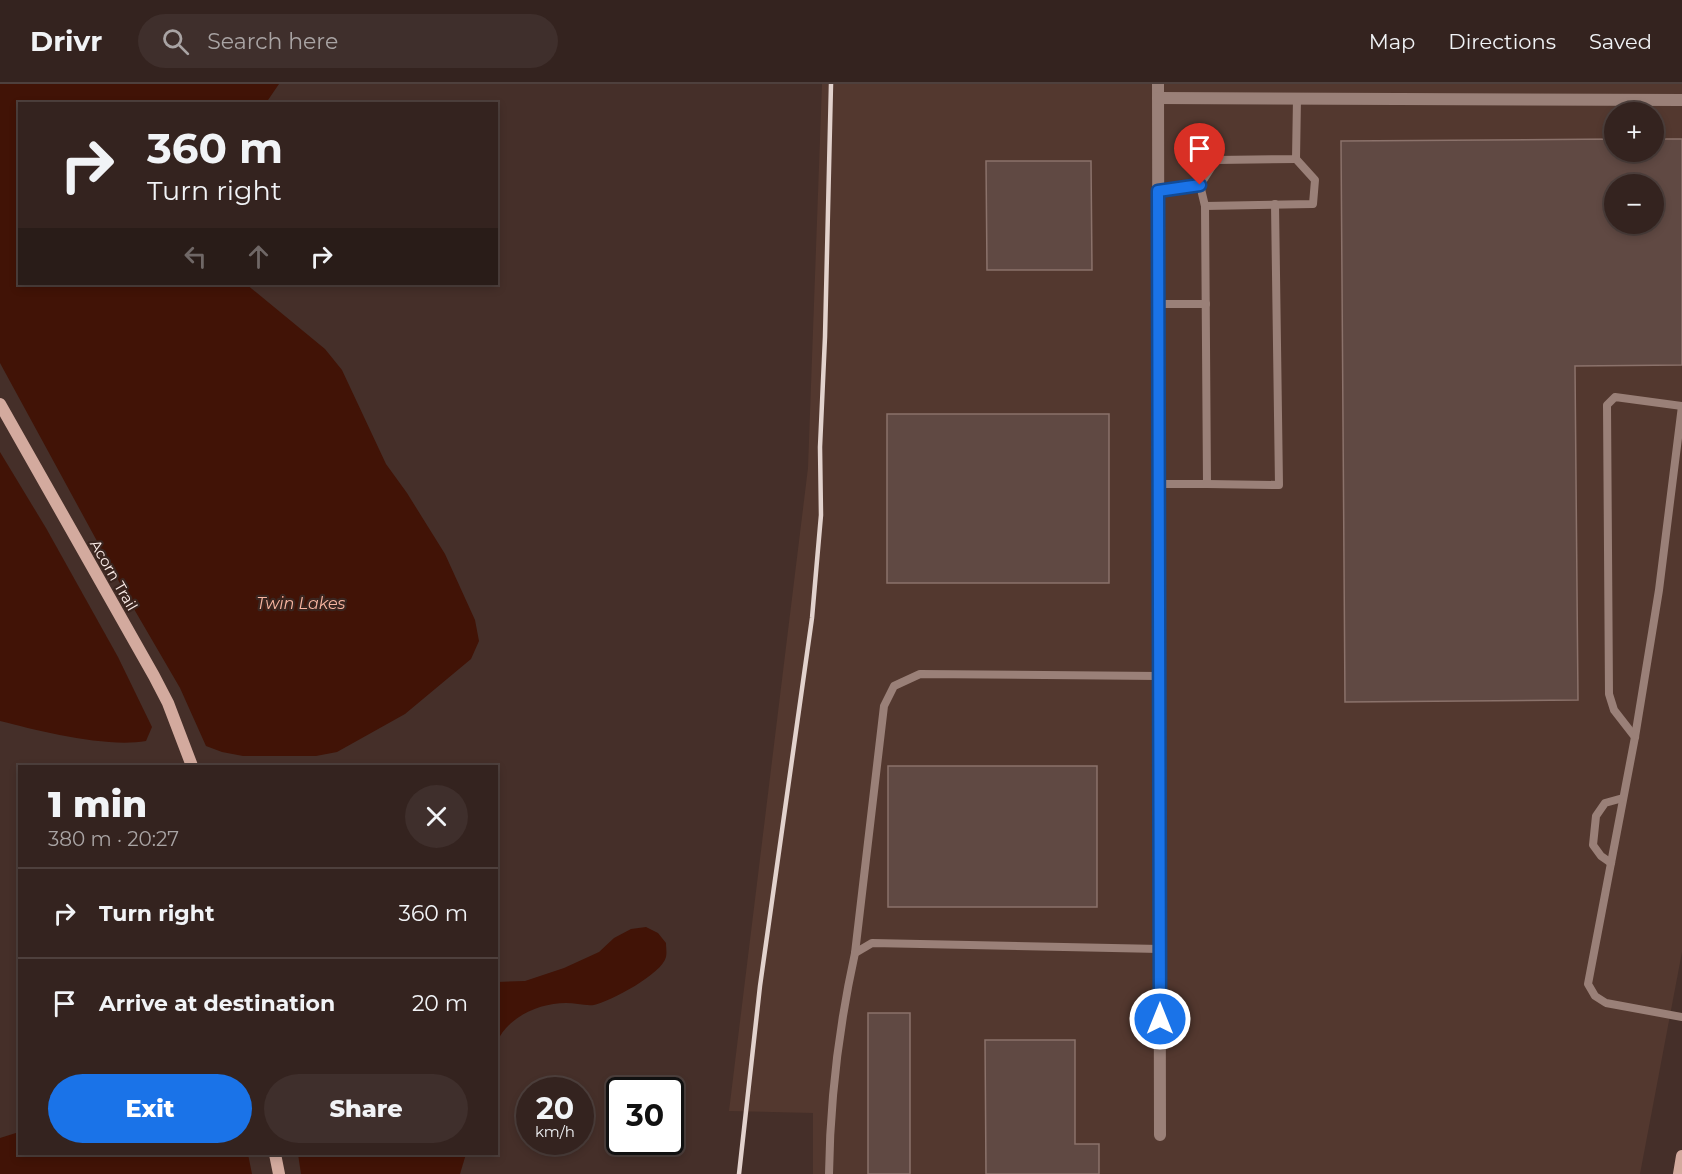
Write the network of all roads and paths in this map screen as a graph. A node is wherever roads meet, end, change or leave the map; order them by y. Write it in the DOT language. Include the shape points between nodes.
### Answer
graph roads {
  1 [pos="1158,84"];
  2 [pos="1158,98"];
  3 [pos="1297,98"];
  4 [pos="1682,100"];
  5 [pos="1296,159"];
  6 [pos="1200,185"];
  7 [pos="1158,191"];
  8 [pos="1275,204"];
  9 [pos="1205,206"];
  10 [pos="1158,304"];
  11 [pos="1206,304"];
  12 [pos="0,404"];
  13 [pos="1682,406"];
  14 [pos="1159,484"];
  15 [pos="1207,484"];
  16 [pos="1159,675"];
  17 [pos="1635,736"];
  18 [pos="192,765"];
  19 [pos="1623,798"];
  20 [pos="1611,863"];
  21 [pos="1160,949"];
  22 [pos="855,953"];
  23 [pos="1682,1017"];
  24 [pos="1160,1135"];
  25 [pos="275,1155"];
  26 [pos="1682,1156"];
  27 [pos="279,1174"];
  28 [pos="829,1174"];
  29 [pos="1679,1174"];
  1 -- 2 [label="street"];
  2 -- 3 [label="street"];
  2 -- 7 [label="street"];
  3 -- 4 [label="street"];
  3 -- 5 [label="lane"];
  5 -- 6 [label="lane" via="1216,160"];
  5 -- 8 [label="lane" via="1315,180 1313,204"];
  6 -- 7 [label="lane"];
  6 -- 9 [label="lane"];
  7 -- 10 [label="street"];
  8 -- 9 [label="lane"];
  8 -- 15 [label="lane" via="1279,485"];
  9 -- 11 [label="lane"];
  10 -- 11 [label="lane"];
  10 -- 14 [label="street"];
  11 -- 15 [label="lane"];
  12 -- 18 [label="street, Acorn Trail" via="154,676"];
  13 -- 17 [label="lane" via="1659,590"];
  13 -- 17 [label="lane" via="1626,397 1615,397 1607,405 1609,694 1614,710"];
  14 -- 15 [label="lane"];
  14 -- 16 [label="street"];
  16 -- 21 [label="street"];
  16 -- 22 [label="lane" via="920,675 894,686 884,706"];
  17 -- 19 [label="lane"];
  19 -- 20 [label="lane"];
  19 -- 20 [label="lane" via="1605,803 1596,816 1593,845"];
  20 -- 23 [label="lane" via="1588,984 1595,996 1606,1003"];
  21 -- 22 [label="lane" via="872,943"];
  21 -- 24 [label="street"];
  22 -- 28 [label="lane" via="833,1078"];
  25 -- 27 [label="street"];
  26 -- 29 [label="street"];
}
